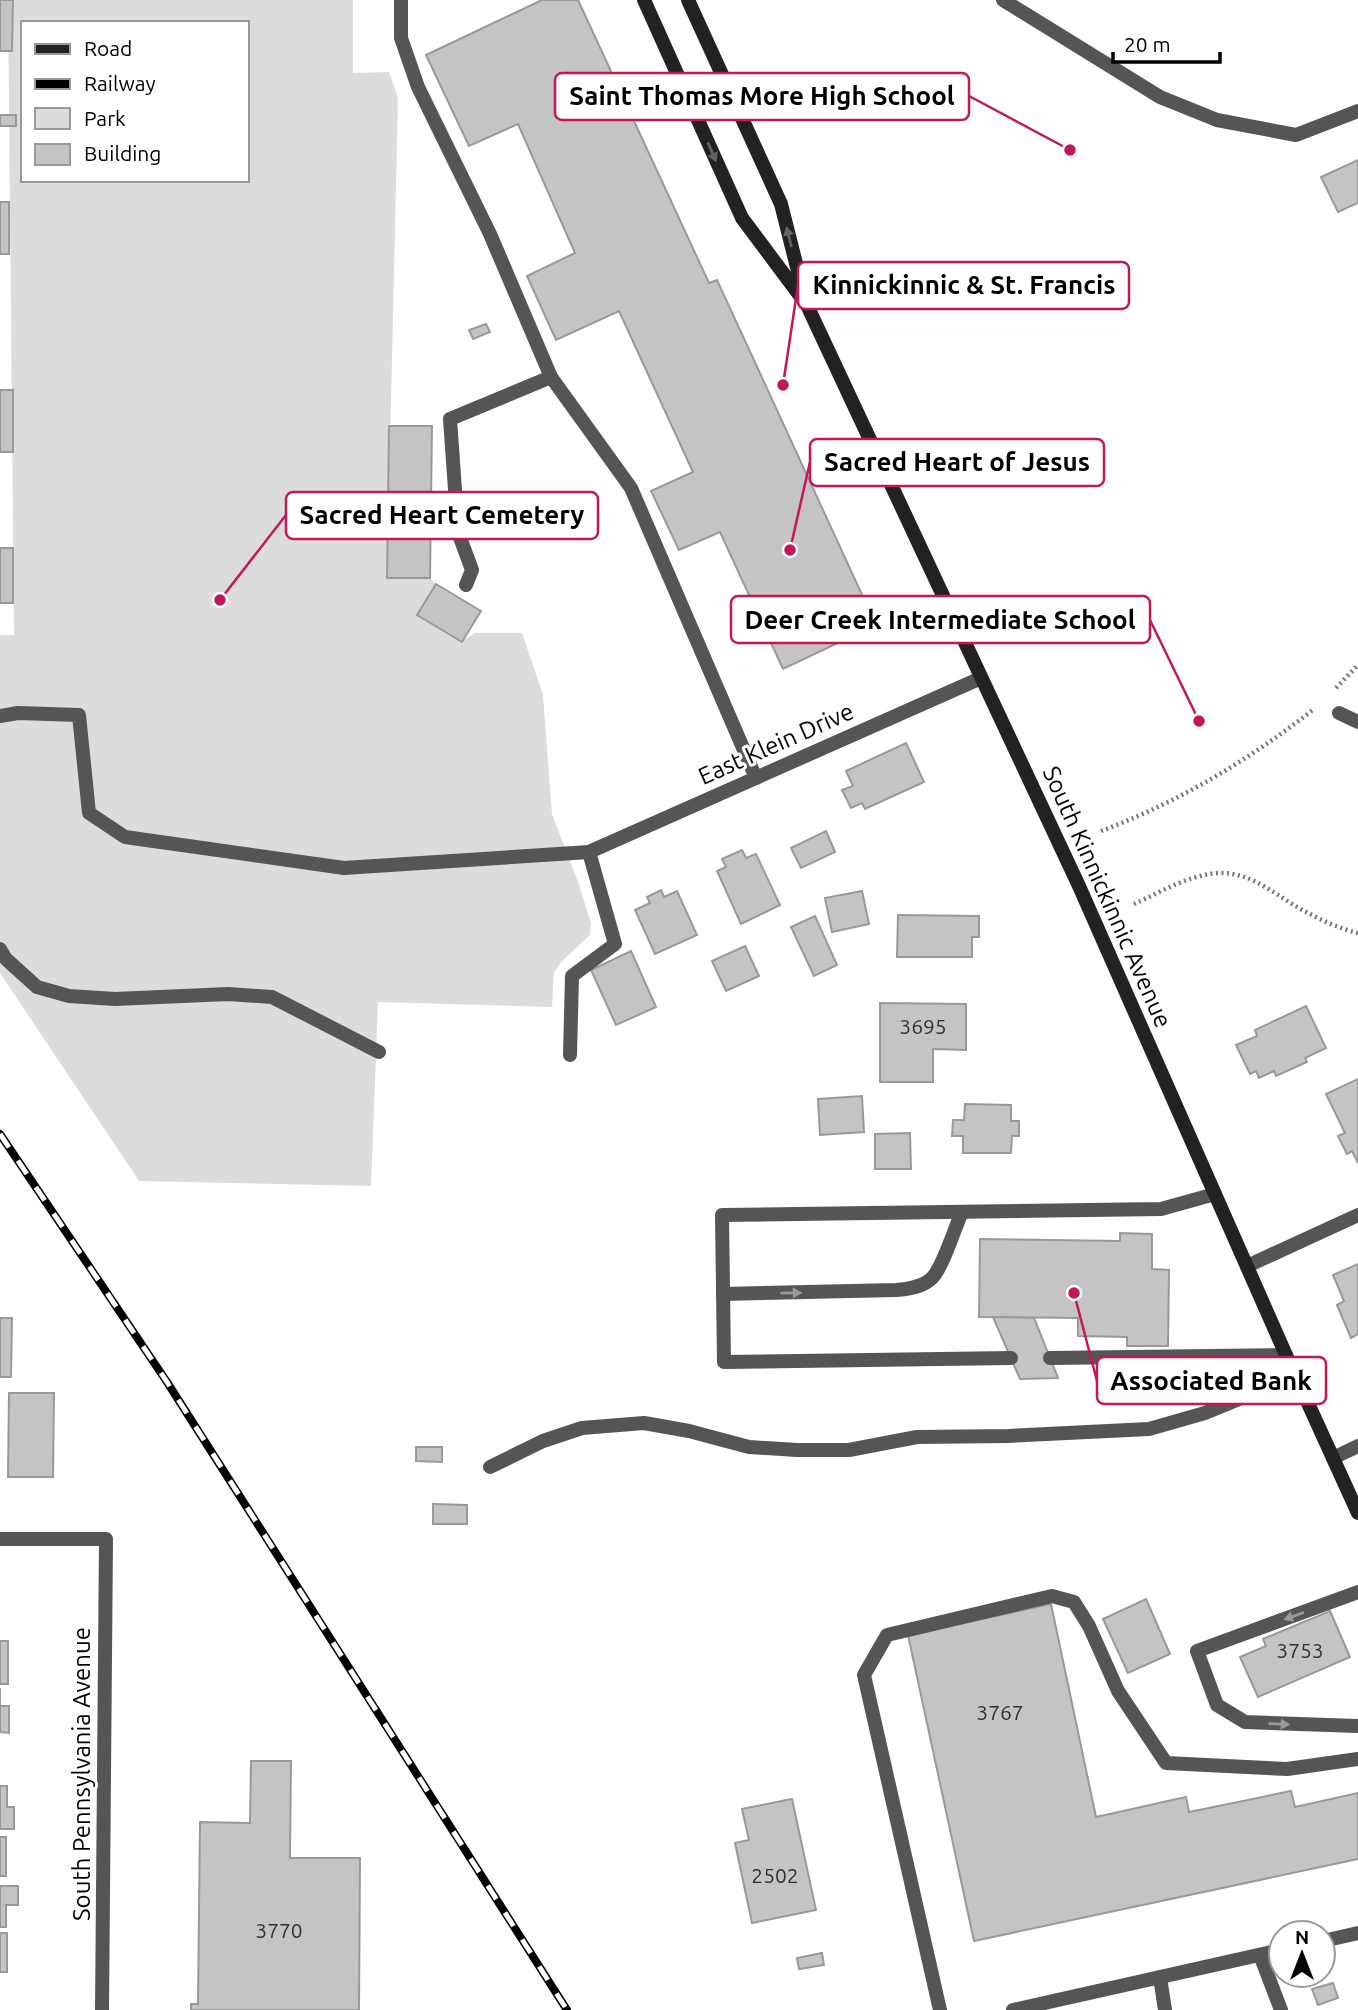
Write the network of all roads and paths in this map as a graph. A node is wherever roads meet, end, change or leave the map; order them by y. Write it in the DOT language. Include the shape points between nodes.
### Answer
graph roads {
  1 [pos="401,0"];
  2 [pos="644,0"];
  3 [pos="688,0"];
  4 [pos="1003,0"];
  5 [pos="1358,111"];
  6 [pos="806,303"];
  7 [pos="551,377"];
  8 [pos="466,585"];
  9 [pos="1358,665"];
  10 [pos="981,678"];
  11 [pos="1334,690"];
  12 [pos="1318,706"];
  13 [pos="1339,713"];
  14 [pos="0,716"];
  15 [pos="1358,722"];
  16 [pos="757,778"];
  17 [pos="1101,831"];
  18 [pos="589,852"];
  19 [pos="1134,904"];
  20 [pos="1358,933"];
  21 [pos="0,949"];
  22 [pos="379,1052"];
  23 [pos="570,1055"];
  24 [pos="1215,1194"];
  25 [pos="962,1212"];
  26 [pos="1358,1215"];
  27 [pos="1247,1266"];
  28 [pos="723,1294"];
  29 [pos="1286,1355"];
  30 [pos="1011,1358"];
  31 [pos="1050,1358"];
  32 [pos="1295,1376"];
  33 [pos="1358,1446"];
  34 [pos="1333,1458"];
  35 [pos="491,1467"];
  36 [pos="1358,1513"];
  37 [pos="0,1539"];
  38 [pos="1358,1592"];
  39 [pos="1358,1726"];
  40 [pos="1358,1759"];
  41 [pos="1358,1933"];
  42 [pos="1337,1938"];
  43 [pos="1267,1953"];
  44 [pos="1260,1955"];
  45 [pos="1160,1977"];
  46 [pos="103,2010"];
  47 [pos="940,2010"];
  48 [pos="1013,2010"];
  49 [pos="1165,2010"];
  50 [pos="1281,2010"];
  1 -- 7 [label="street" via="401,38 418,87 491,234"];
  2 -- 6 [label="main road, South Kinnickinnic Avenue, one-way" via="741,218"];
  6 -- 3 [label="main road, South Kinnickinnic Avenue, one-way" via="781,204"];
  4 -- 5 [label="street" via="1160,97 1217,120 1296,135"];
  6 -- 10 [label="main road, South Kinnickinnic Avenue"];
  7 -- 8 [label="street" via="450,419 458,532 472,570"];
  7 -- 16 [label="street" via="631,488"];
  9 -- 11 [label="path"];
  10 -- 16 [label="street, East Klein Drive"];
  10 -- 24 [label="main road, South Kinnickinnic Avenue"];
  12 -- 17 [label="path" via="1199,787"];
  13 -- 15 [label="street"];
  14 -- 18 [label="street" via="79,715 89,813 125,837 344,868"];
  16 -- 18 [label="street, East Klein Drive"];
  18 -- 23 [label="street" via="615,944 572,976"];
  19 -- 20 [label="path" via="1195,878 1236,875 1307,913"];
  21 -- 22 [label="street" via="37,987 69,996 272,997"];
  24 -- 25 [label="street" via="1161,1209"];
  24 -- 27 [label="main road, South Kinnickinnic Avenue"];
  28 -- 25 [label="street, one-way" via="918,1286 937,1271"];
  25 -- 28 [label="street" via="722,1214"];
  26 -- 27 [label="street"];
  27 -- 29 [label="main road, South Kinnickinnic Avenue"];
  28 -- 30 [label="street" via="724,1362"];
  29 -- 31 [label="street"];
  29 -- 32 [label="main road, South Kinnickinnic Avenue"];
  32 -- 34 [label="main road, South Kinnickinnic Avenue"];
  32 -- 35 [label="street" via="1205,1413 1149,1429 917,1437 849,1450 797,1450 749,1447 644,1423 583,1428"];
  33 -- 34 [label="street"];
  34 -- 36 [label="main road, South Kinnickinnic Avenue"];
  37 -- 46 [label="street, South Pennsylvania Avenue" via="106,1539"];
  38 -- 39 [label="street, one-way" via="1197,1651 1217,1705 1245,1722"];
  40 -- 47 [label="street" via="1287,1769 1166,1763 1118,1691 1074,1602 1052,1596 887,1635 864,1675"];
  41 -- 42 [label="street"];
  43 -- 44 [label="street"];
  44 -- 45 [label="street"];
  44 -- 50 [label="street"];
  45 -- 48 [label="street"];
  45 -- 49 [label="street"];
}
